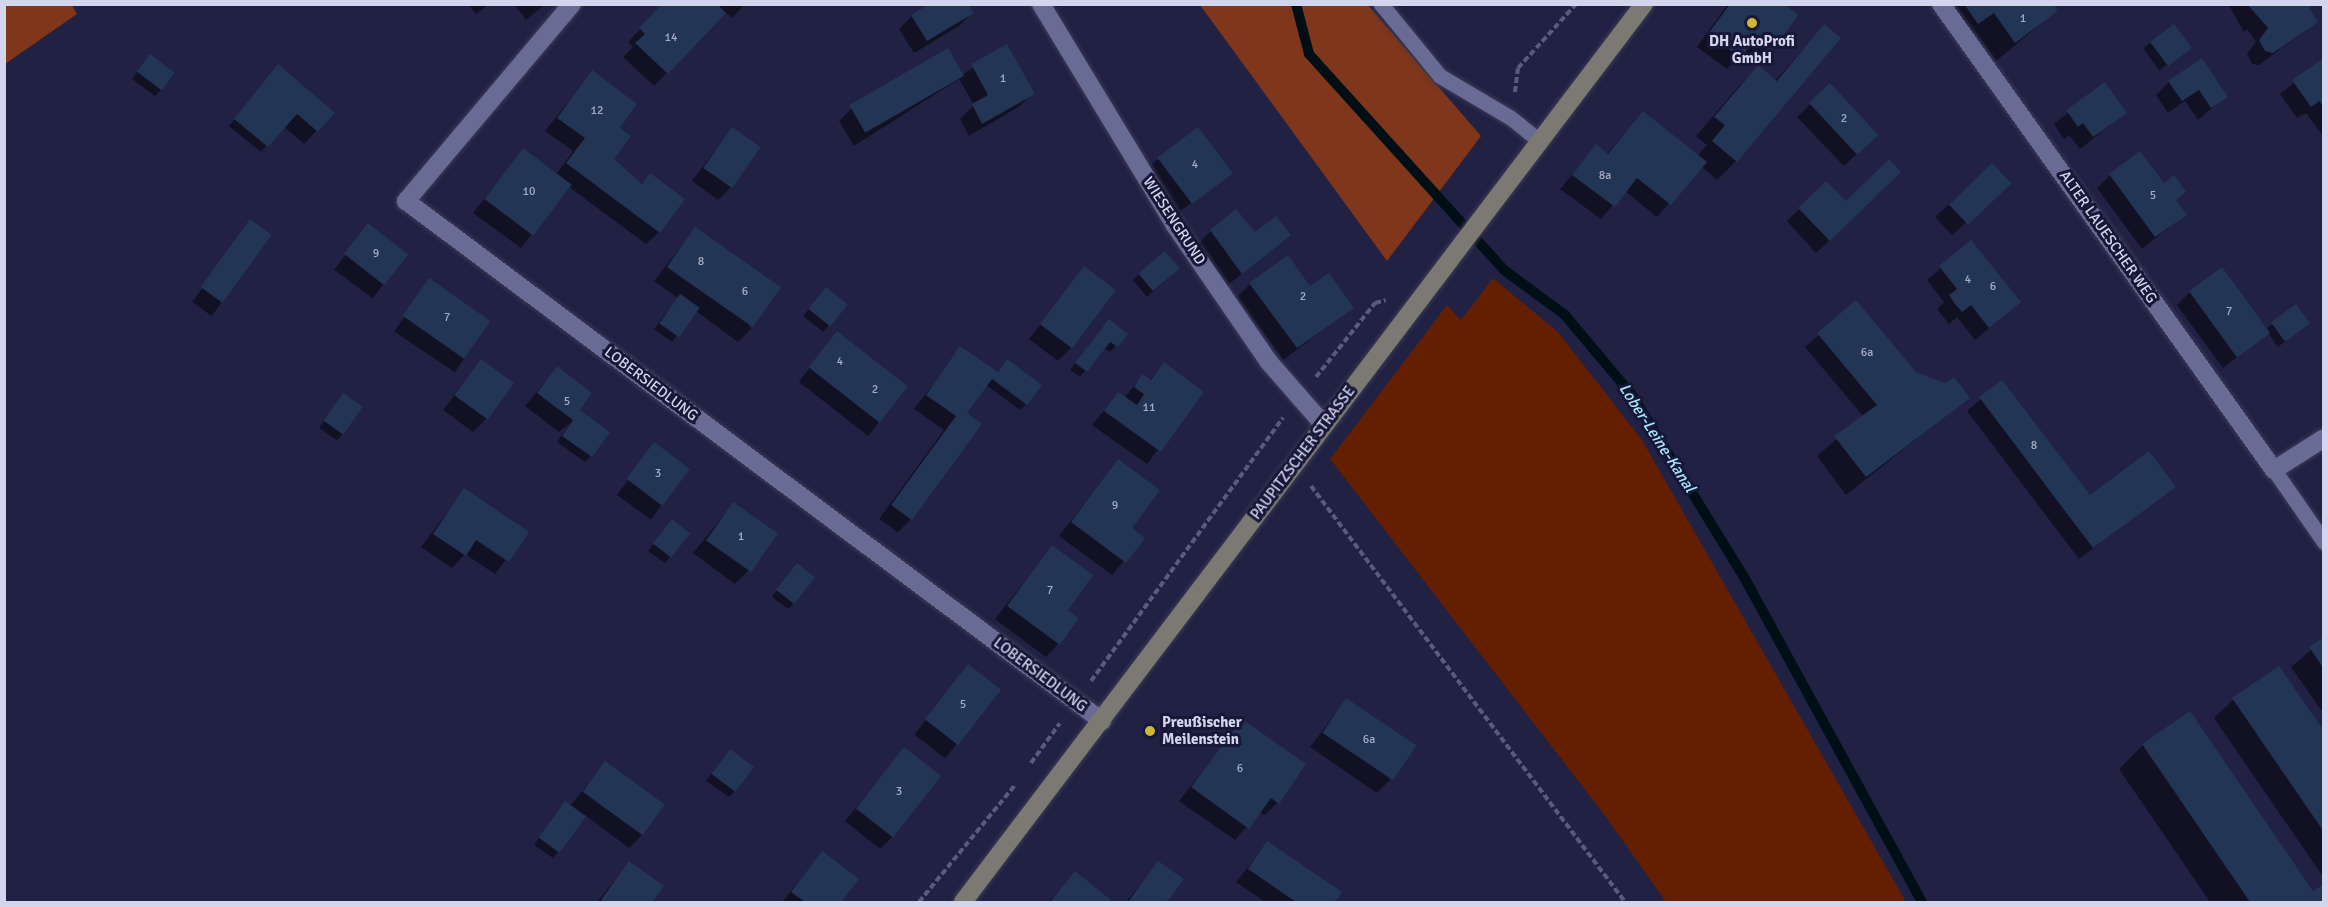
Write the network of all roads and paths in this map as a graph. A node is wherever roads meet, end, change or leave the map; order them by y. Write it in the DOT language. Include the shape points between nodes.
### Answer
graph roads {
  1 [pos="572,4"];
  2 [pos="1041,4"];
  3 [pos="1381,4"];
  4 [pos="1576,4"];
  5 [pos="1644,4"];
  6 [pos="1941,4"];
  7 [pos="1511,118"];
  8 [pos="1538,140"];
  9 [pos="1427,288"];
  10 [pos="1300,397"];
  11 [pos="1324,425"];
  12 [pos="2324,438"];
  13 [pos="1295,464"];
  14 [pos="2274,470"];
  15 [pos="2324,542"];
  16 [pos="1076,702"];
  17 [pos="1101,721"];
  18 [pos="1028,768"];
  19 [pos="1021,778"];
  20 [pos="920,903"];
  21 [pos="963,903"];
  22 [pos="1625,903"];
  1 -- 16 [label="street, LOBERSIEDLUNG" via="406,201"];
  2 -- 10 [label="street, WIESENGRUND" via="1174,224 1268,361"];
  3 -- 7 [label="lane" via="1440,76"];
  4 -- 7 [label="path" via="1518,68"];
  5 -- 8 [label="street, PAUPITZSCHER STRASSE"];
  6 -- 14 [label="street, ALTER LAUESCHER WEG"];
  7 -- 8 [label="lane"];
  8 -- 9 [label="street, PAUPITZSCHER STRASSE"];
  9 -- 10 [label="path" via="1375,303"];
  9 -- 11 [label="street, PAUPITZSCHER STRASSE"];
  10 -- 11 [label="street, WIESENGRUND"];
  10 -- 16 [label="path"];
  11 -- 13 [label="street, PAUPITZSCHER STRASSE"];
  12 -- 14 [label="street"];
  13 -- 17 [label="street, PAUPITZSCHER STRASSE"];
  13 -- 22 [label="path"];
  14 -- 15 [label="lane, ALTER LAUESCHER WEG"];
  16 -- 17 [label="street, LOBERSIEDLUNG"];
  16 -- 18 [label="path"];
  17 -- 21 [label="street, PAUPITZSCHER STRASSE"];
  19 -- 20 [label="path"];
}
